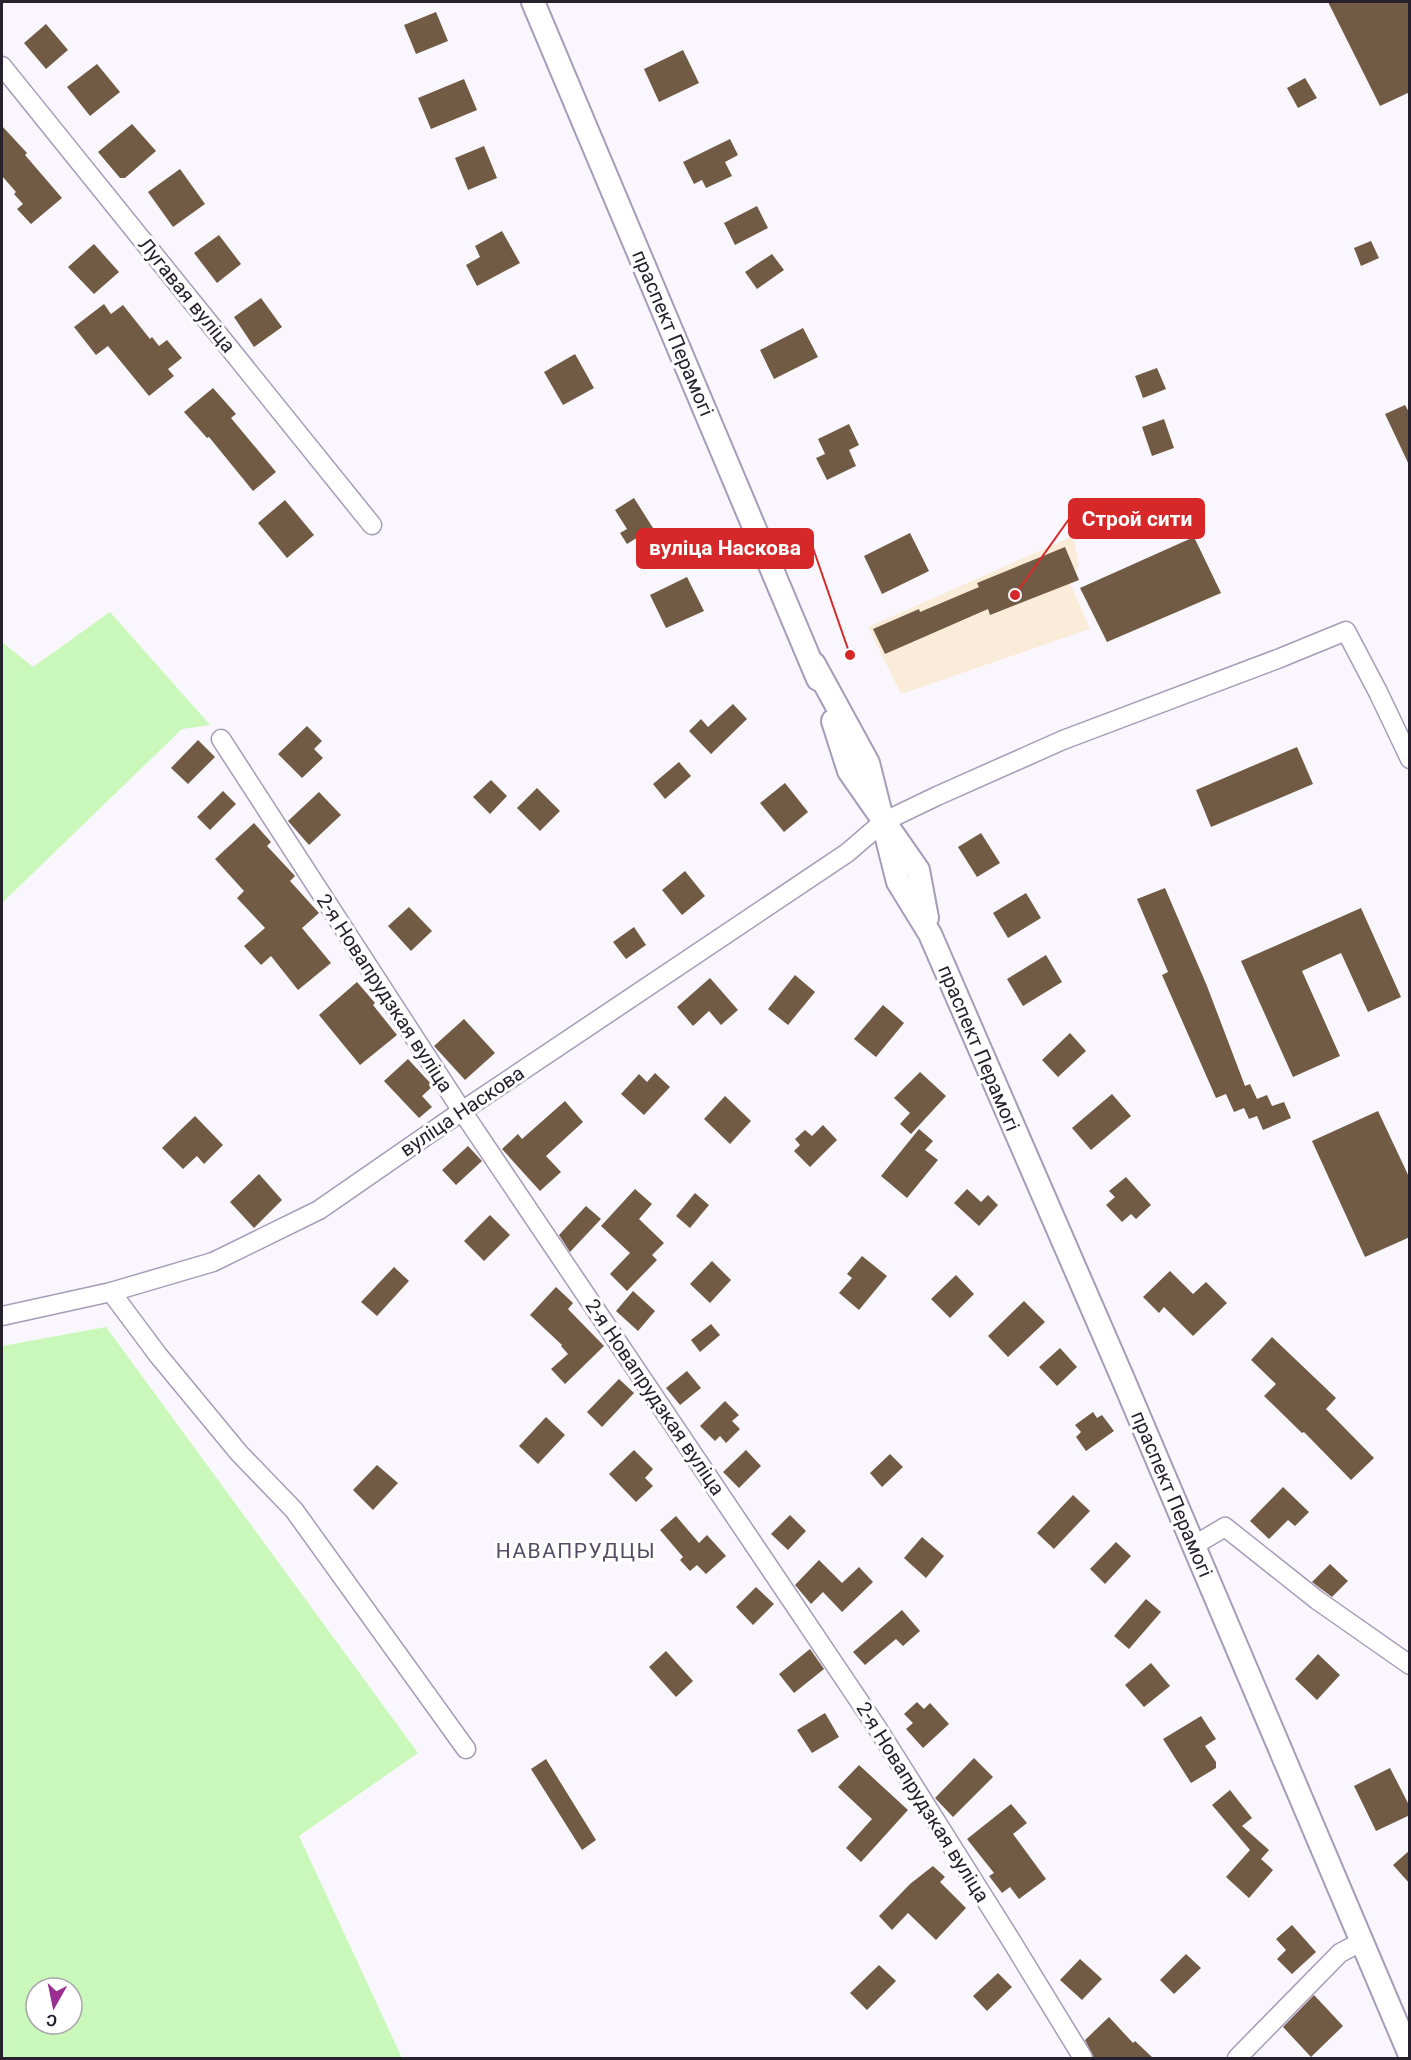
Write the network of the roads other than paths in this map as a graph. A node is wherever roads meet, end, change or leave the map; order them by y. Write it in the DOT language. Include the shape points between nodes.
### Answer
graph roads {
  1 [pos="532,2"];
  2 [pos="2,66"];
  3 [pos="372,525"];
  4 [pos="221,739"];
  5 [pos="1410,759"];
  6 [pos="883,822"];
  7 [pos="462,1111"];
  8 [pos="111,1292"];
  9 [pos="2,1316"];
  10 [pos="1193,1546"];
  11 [pos="1410,1665"];
  12 [pos="466,1749"];
  13 [pos="1361,1942"];
  14 [pos="1410,2055"];
  15 [pos="1083,2058"];
  16 [pos="1237,2058"];
  1 -- 6 [label="main road, праспект Перамогі" via="814,664 849,771"];
  2 -- 3 [label="street, Лугавая вуліца"];
  4 -- 7 [label="street, 2-я Новапрудзкая вуліца"];
  5 -- 6 [label="street, вуліца Наскова" via="1346,630 1063,740"];
  6 -- 7 [label="street, вуліца Наскова" via="847,853"];
  6 -- 10 [label="main road, праспект Перамогі" via="898,882 930,934"];
  7 -- 8 [label="street, вуліца Наскова" via="319,1210 213,1262"];
  7 -- 15 [label="street, 2-я Новапрудзкая вуліца" via="876,1726"];
  8 -- 9 [label="street, вуліца Наскова"];
  8 -- 12 [label="street" via="239,1453 294,1510"];
  10 -- 11 [label="street" via="1225,1527 1317,1600"];
  10 -- 13 [label="main road, праспект Перамогі"];
  13 -- 14 [label="main road, праспект Перамогі"];
  13 -- 16 [label="street" via="1340,1953"];
}
